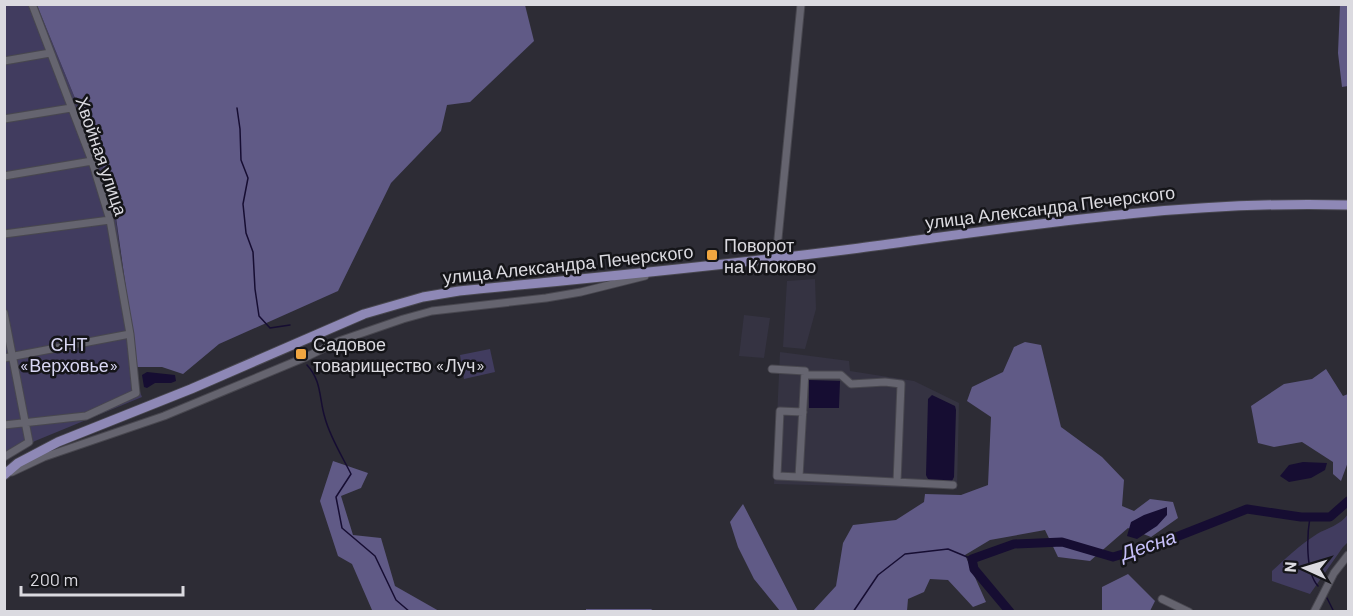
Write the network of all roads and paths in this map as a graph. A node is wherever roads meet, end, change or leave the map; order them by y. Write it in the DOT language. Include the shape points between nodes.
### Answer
graph roads {
  1 [pos="32,4"];
  2 [pos="801,4"];
  3 [pos="50,53"];
  4 [pos="4,61"];
  5 [pos="71,108"];
  6 [pos="4,119"];
  7 [pos="92,161"];
  8 [pos="4,176"];
  9 [pos="1348,205"];
  10 [pos="110,220"];
  11 [pos="4,234"];
  12 [pos="776,259"];
  13 [pos="666,271"];
  14 [pos="4,313"];
  15 [pos="129,334"];
  16 [pos="14,357"];
  17 [pos="4,358"];
  18 [pos="772,369"];
  19 [pos="805,375"];
  20 [pos="803,412"];
  21 [pos="25,422"];
  22 [pos="4,425"];
  23 [pos="4,457"];
  24 [pos="4,476"];
  25 [pos="799,477"];
  26 [pos="897,482"];
  27 [pos="953,485"];
  28 [pos="1348,555"];
  29 [pos="1162,599"];
  30 [pos="1189,612"];
  31 [pos="1314,612"];
  1 -- 3 [label="street, Хвойная улица"];
  2 -- 12 [label="street"];
  3 -- 4 [label="street"];
  3 -- 5 [label="street, Хвойная улица"];
  5 -- 6 [label="street"];
  5 -- 7 [label="street, Хвойная улица"];
  7 -- 8 [label="street"];
  7 -- 10 [label="street, Хвойная улица"];
  9 -- 12 [label="main road, улица Александра Печерского" via="1236,204 1153,210"];
  10 -- 11 [label="street"];
  10 -- 15 [label="street, Хвойная улица"];
  12 -- 13 [label="main road, улица Александра Печерского"];
  13 -- 24 [label="street" via="581,292 432,311 403,319 339,341 164,416 44,457"];
  13 -- 24 [label="main road, улица Александра Печерского" via="459,291 394,304 58,442"];
  14 -- 16 [label="street"];
  15 -- 16 [label="street"];
  15 -- 21 [label="street, Хвойная улица" via="136,393 86,416"];
  16 -- 17 [label="street"];
  16 -- 21 [label="street"];
  18 -- 19 [label="street" via="805,371"];
  19 -- 20 [label="street"];
  19 -- 26 [label="street" via="841,375 851,384 901,384"];
  20 -- 25 [label="street"];
  20 -- 25 [label="street" via="780,411 777,476"];
  21 -- 22 [label="street"];
  21 -- 23 [label="street" via="29,442"];
  25 -- 26 [label="street"];
  26 -- 27 [label="street"];
  28 -- 31 [label="street"];
  29 -- 30 [label="street"];
}
